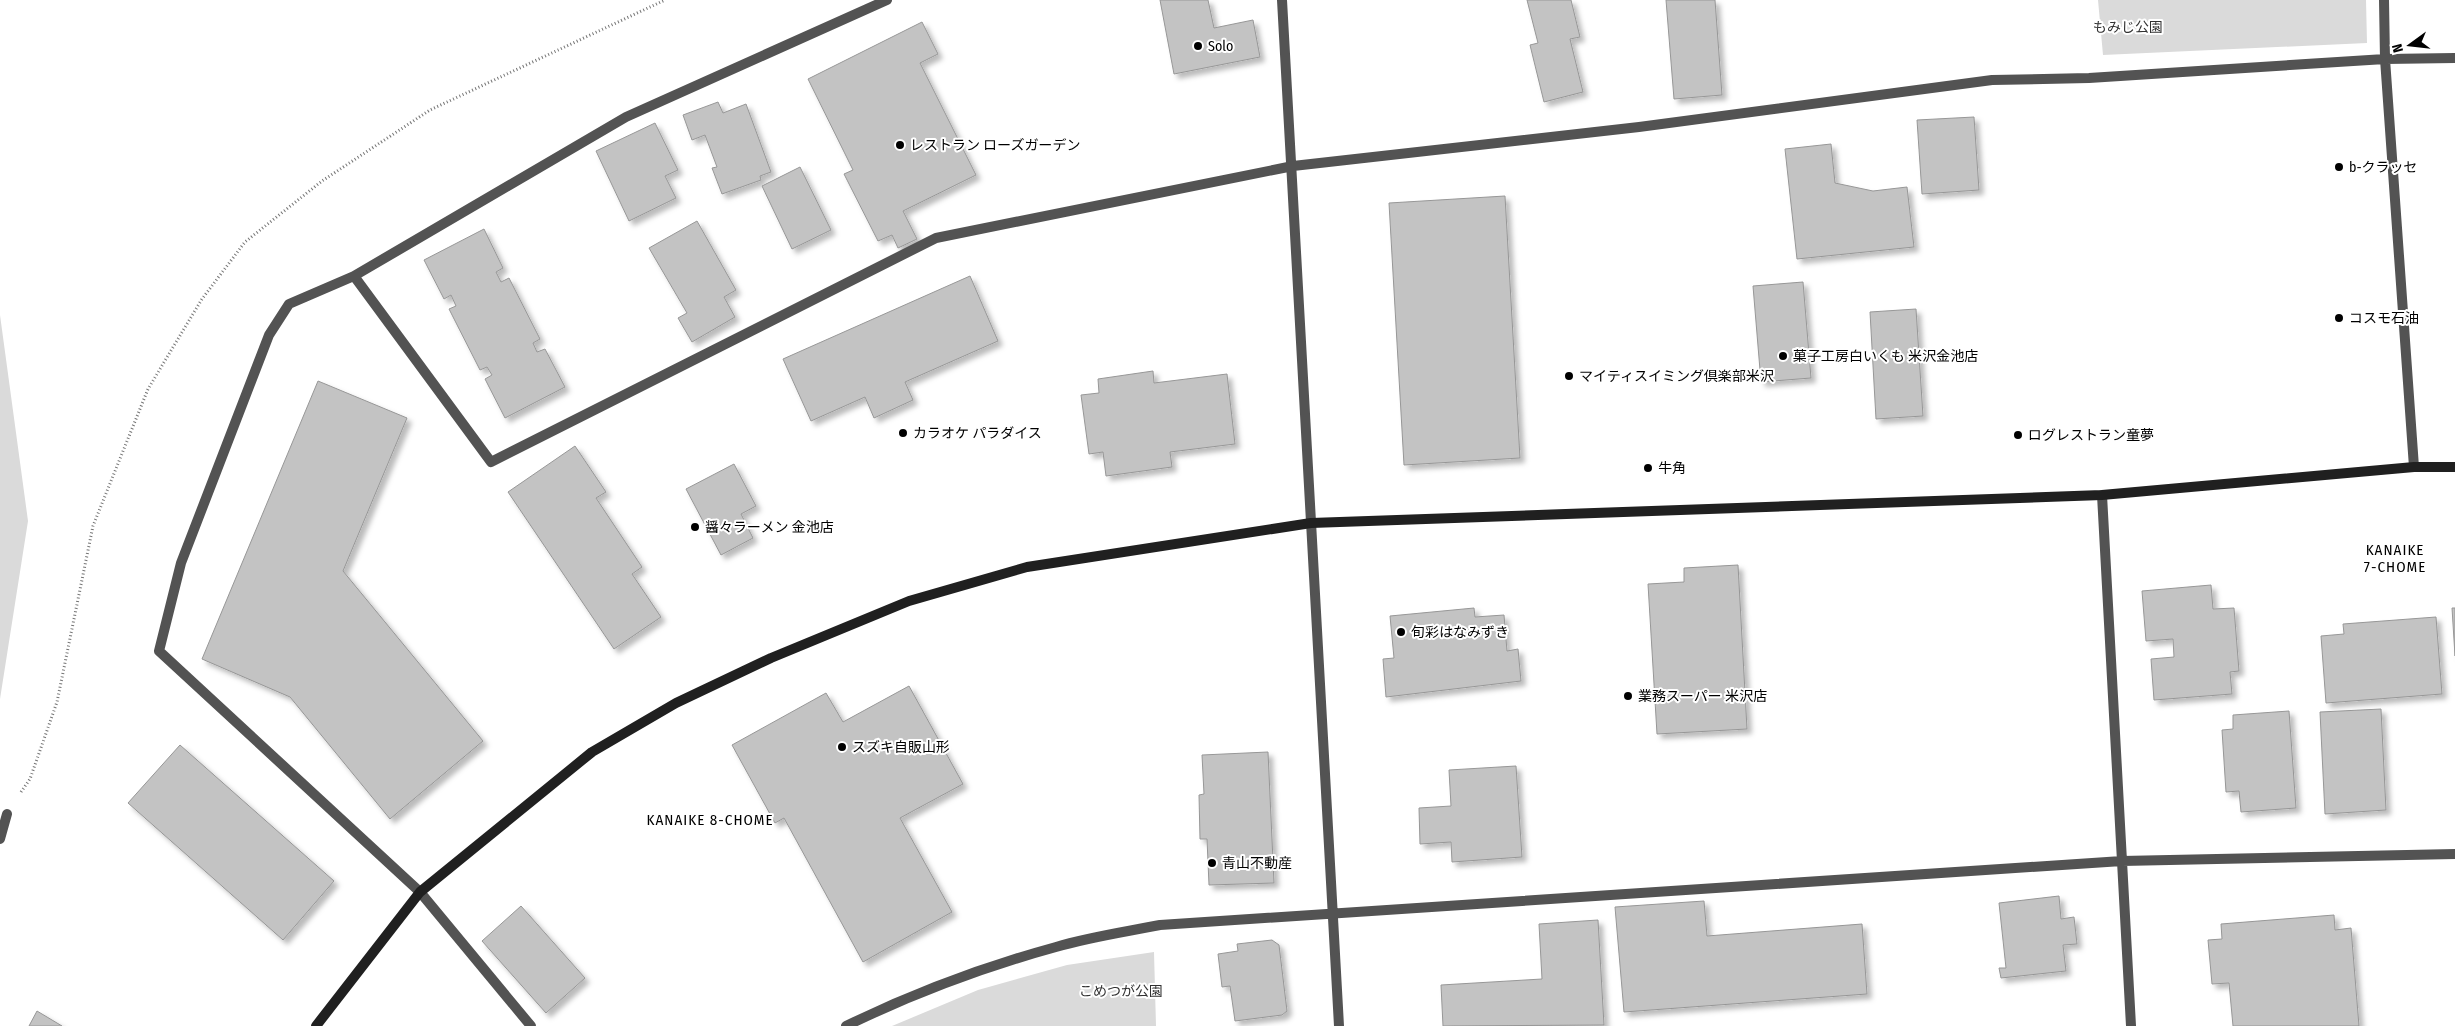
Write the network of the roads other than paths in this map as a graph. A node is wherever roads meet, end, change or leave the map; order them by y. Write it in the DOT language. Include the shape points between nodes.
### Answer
graph roads {
  1 [pos="887,0"];
  2 [pos="1282,0"];
  3 [pos="2384,0"];
  4 [pos="2455,58"];
  5 [pos="2385,59"];
  6 [pos="1292,166"];
  7 [pos="354,276"];
  8 [pos="2414,467"];
  9 [pos="2455,467"];
  10 [pos="2102,495"];
  11 [pos="1310,523"];
  12 [pos="6,814"];
  13 [pos="0,839"];
  14 [pos="2455,854"];
  15 [pos="2122,861"];
  16 [pos="420,892"];
  17 [pos="1333,913"];
  18 [pos="316,1026"];
  19 [pos="531,1026"];
  20 [pos="846,1026"];
  21 [pos="1339,1026"];
  22 [pos="2131,1026"];
  1 -- 7 [label="street" via="626,117"];
  2 -- 6 [label="street"];
  3 -- 5 [label="street"];
  4 -- 5 [label="street"];
  5 -- 6 [label="street" via="2089,78 1992,80 1640,127"];
  5 -- 8 [label="street"];
  6 -- 7 [label="street" via="936,238 491,462"];
  6 -- 11 [label="street"];
  7 -- 16 [label="street" via="289,304 269,335 181,563 159,651"];
  8 -- 9 [label="street"];
  8 -- 10 [label="street"];
  10 -- 11 [label="street"];
  10 -- 15 [label="street"];
  11 -- 16 [label="street" via="1027,567 900,605 771,658 676,703 592,752"];
  11 -- 17 [label="street"];
  12 -- 13 [label="street"];
  14 -- 15 [label="street"];
  15 -- 17 [label="street"];
  15 -- 22 [label="street"];
  16 -- 18 [label="street"];
  16 -- 19 [label="street"];
  17 -- 20 [label="street" via="1160,925 1057,946 902,999"];
  17 -- 21 [label="street"];
}
